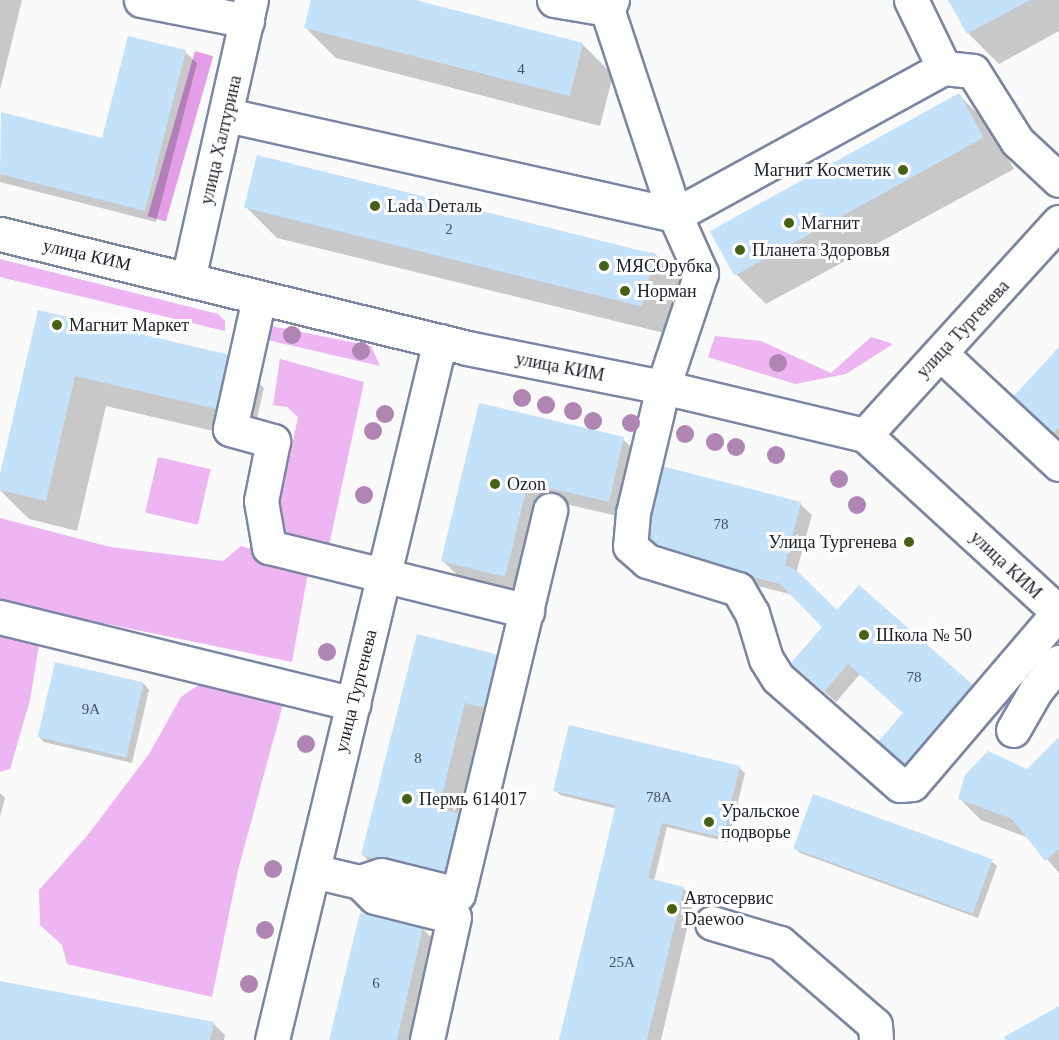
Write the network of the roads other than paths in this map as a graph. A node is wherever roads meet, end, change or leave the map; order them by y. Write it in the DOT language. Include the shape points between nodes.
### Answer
graph roads {
  1 [pos="141,0"];
  2 [pos="554,0"];
  3 [pos="911,0"];
  4 [pos="609,5"];
  5 [pos="249,10"];
  6 [pos="944,68"];
  7 [pos="227,115"];
  8 [pos="1059,180"];
  9 [pos="675,215"];
  10 [pos="1059,222"];
  11 [pos="0,234"];
  12 [pos="188,279"];
  13 [pos="259,298"];
  14 [pos="440,341"];
  15 [pos="942,355"];
  16 [pos="663,387"];
  17 [pos="866,435"];
  18 [pos="1055,453"];
  19 [pos="550,510"];
  20 [pos="384,577"];
  21 [pos="527,611"];
  22 [pos="1059,613"];
  23 [pos="0,617"];
  24 [pos="1059,662"];
  25 [pos="353,704"];
  26 [pos="1013,730"];
  27 [pos="313,871"];
  28 [pos="360,882"];
  29 [pos="712,923"];
  30 [pos="272,1040"];
  31 [pos="427,1040"];
  32 [pos="876,1040"];
  1 -- 5 [label="street"];
  2 -- 4 [label="street"];
  3 -- 6 [label="street"];
  4 -- 9 [label="street"];
  5 -- 7 [label="street, улица Халтурина"];
  6 -- 8 [label="street" via="973,71 1017,141"];
  6 -- 9 [label="street"];
  7 -- 9 [label="street"];
  7 -- 12 [label="street, улица Халтурина"];
  9 -- 16 [label="street" via="701,273"];
  10 -- 15 [label="street, улица Тургенева"];
  11 -- 12 [label="street, улица КИМ"];
  12 -- 13 [label="street, улица КИМ"];
  13 -- 14 [label="street, улица КИМ"];
  13 -- 20 [label="street" via="230,429 273,441 261,501 269,547"];
  14 -- 16 [label="street, улица КИМ"];
  14 -- 20 [label="street, улица Тургенева"];
  15 -- 17 [label="street, улица Тургенева"];
  15 -- 18 [label="street"];
  16 -- 17 [label="street, улица КИМ"];
  16 -- 22 [label="street" via="633,513 630,546 647,561 738,589 752,613 766,659 778,678 900,785 912,784"];
  17 -- 22 [label="street, улица КИМ"];
  19 -- 21 [label="street"];
  20 -- 21 [label="street"];
  20 -- 25 [label="street, улица Тургенева"];
  21 -- 28 [label="street" via="458,894 381,875"];
  23 -- 25 [label="street"];
  24 -- 26 [label="street" via="1036,690"];
  25 -- 27 [label="street, улица Тургенева"];
  27 -- 28 [label="street"];
  27 -- 30 [label="street, улица Тургенева"];
  28 -- 31 [label="street" via="375,897 454,917"];
  29 -- 32 [label="street" via="780,943 875,1025"];
}
